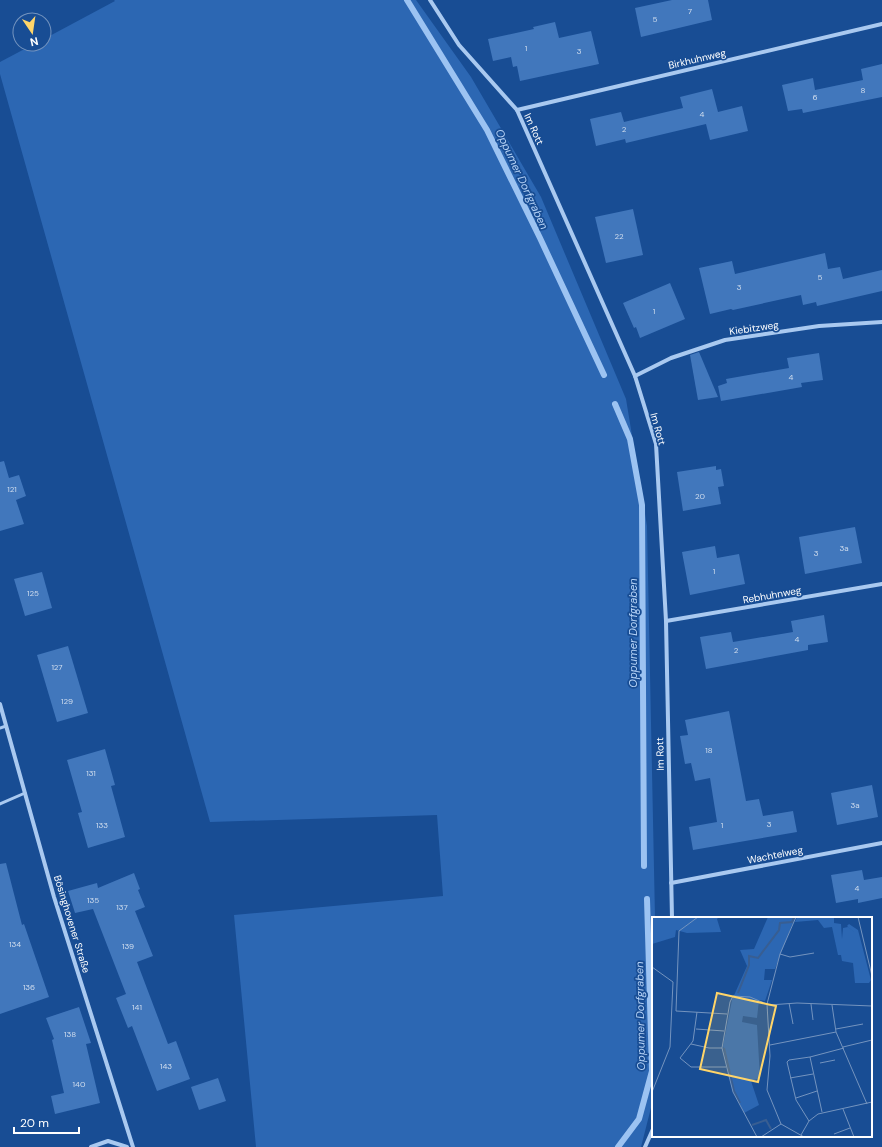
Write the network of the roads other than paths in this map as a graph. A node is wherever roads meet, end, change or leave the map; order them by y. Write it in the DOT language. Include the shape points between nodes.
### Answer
graph roads {
  1 [pos="430,0"];
  2 [pos="882,24"];
  3 [pos="517,110"];
  4 [pos="882,322"];
  5 [pos="635,376"];
  6 [pos="882,584"];
  7 [pos="666,621"];
  8 [pos="0,704"];
  9 [pos="6,726"];
  10 [pos="0,728"];
  11 [pos="25,793"];
  12 [pos="0,804"];
  13 [pos="882,843"];
  14 [pos="671,883"];
  15 [pos="672,917"];
  16 [pos="652,1131"];
  17 [pos="91,1147"];
  18 [pos="127,1147"];
  19 [pos="133,1147"];
  20 [pos="645,1147"];
  1 -- 3 [label="street, Im Rott" via="459,45"];
  2 -- 3 [label="street, Birkhuhnweg"];
  3 -- 5 [label="street, Im Rott"];
  4 -- 5 [label="street, Kiebitzweg" via="819,326 726,340 671,358"];
  5 -- 7 [label="street, Im Rott" via="656,444"];
  6 -- 7 [label="street, Rebhuhnweg"];
  7 -- 14 [label="street, Im Rott"];
  8 -- 9 [label="street, Bösinghovener Straße"];
  9 -- 10 [label="lane"];
  9 -- 11 [label="street, Bösinghovener Straße"];
  11 -- 12 [label="lane"];
  11 -- 19 [label="street, Bösinghovener Straße" via="54,897"];
  13 -- 14 [label="street, Wachtelweg"];
  14 -- 15 [label="street, Im Rott"];
  16 -- 20 [label="street"];
  17 -- 18 [label="street" via="108,1141"];
}
